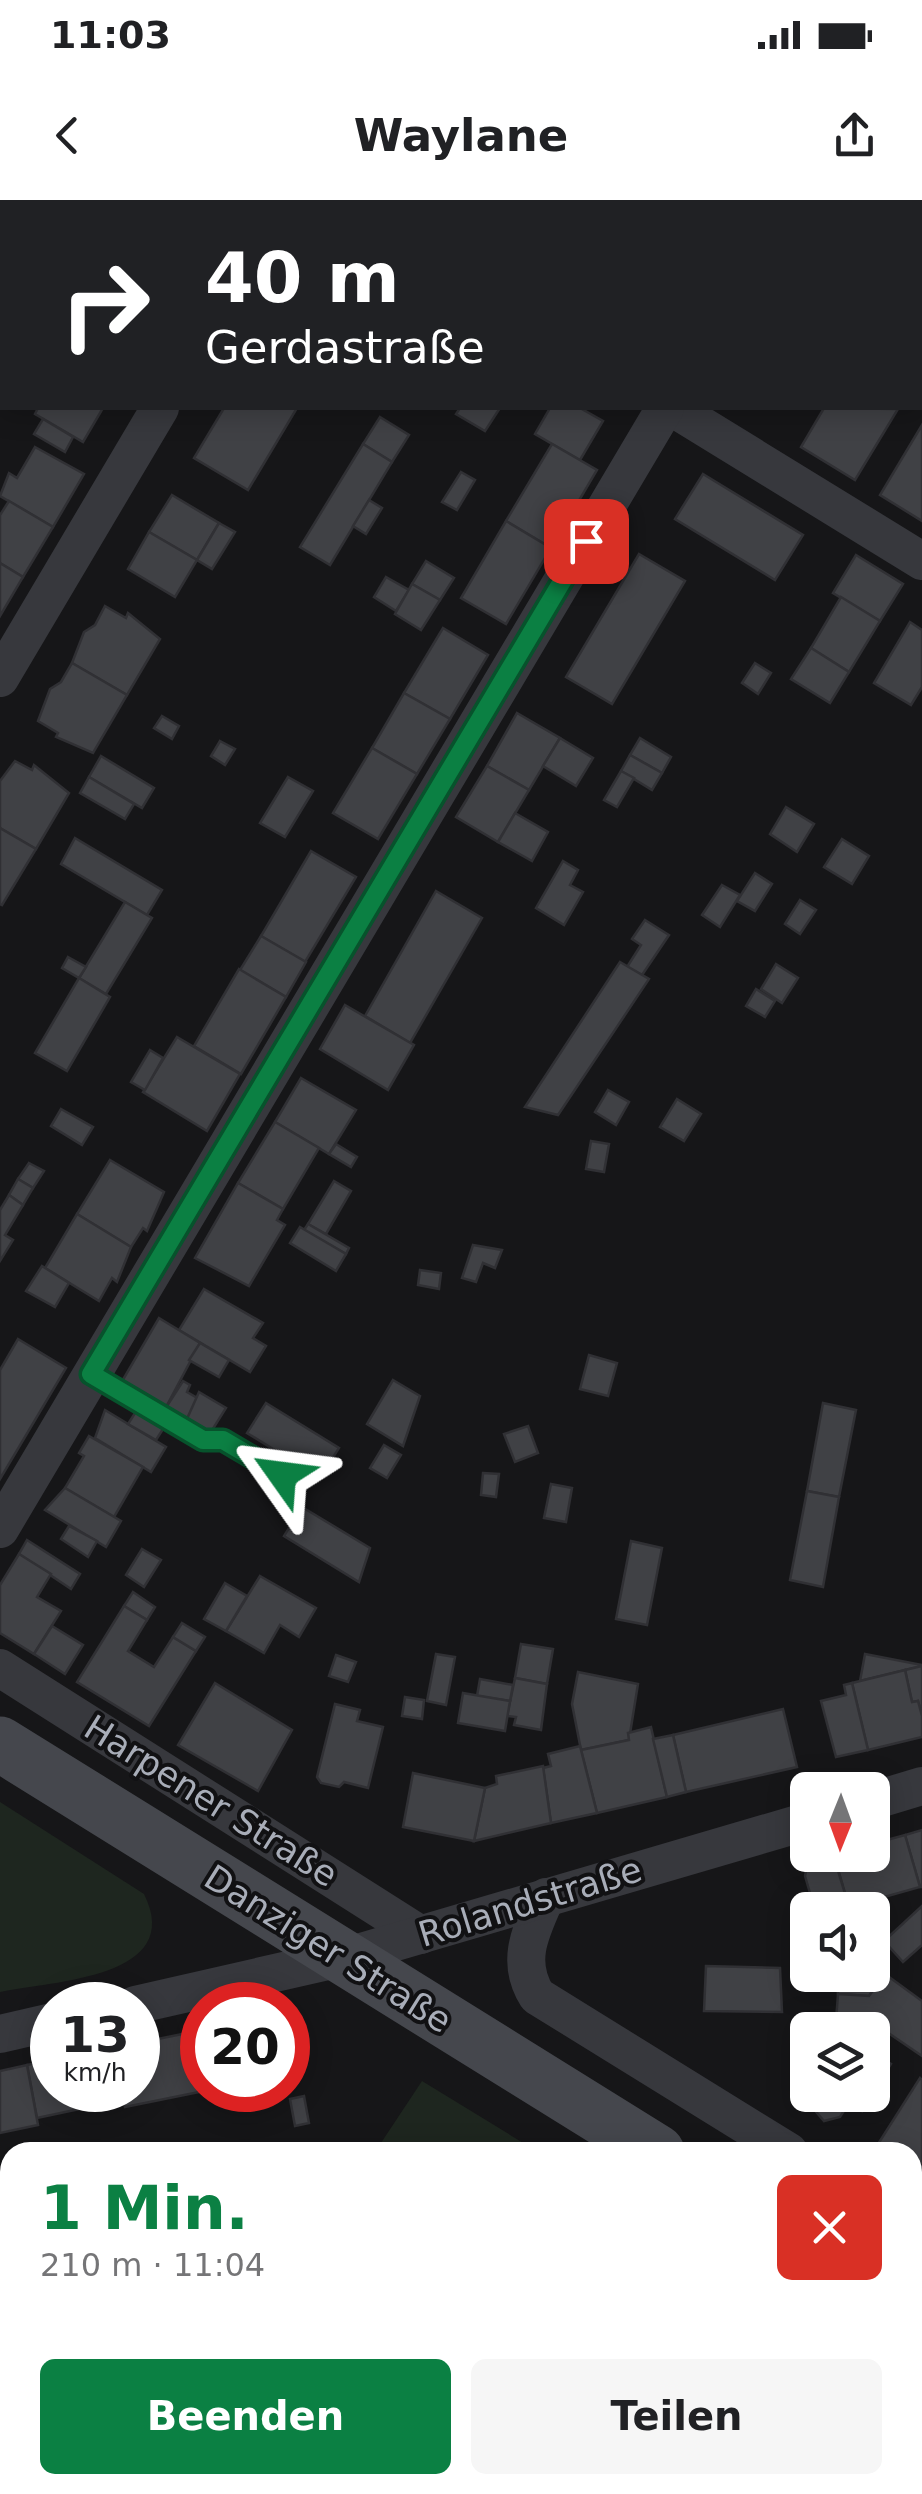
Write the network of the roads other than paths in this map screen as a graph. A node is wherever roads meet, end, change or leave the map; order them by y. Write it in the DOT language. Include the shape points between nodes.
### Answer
graph roads {
  1 [pos="159,410"];
  2 [pos="664,410"];
  3 [pos="676,410"];
  4 [pos="922,561"];
  5 [pos="0,678"];
  6 [pos="91,1374"];
  7 [pos="282,1475"];
  8 [pos="0,1529"];
  9 [pos="0,1668"];
  10 [pos="0,1744"];
  11 [pos="922,1786"];
  12 [pos="890,1796"];
  13 [pos="790,1826"];
  14 [pos="546,1897"];
  15 [pos="422,1935"];
  16 [pos="341,1958"];
  17 [pos="160,1999"];
  18 [pos="30,2027"];
  19 [pos="0,2034"];
  20 [pos="640,2142"];
  21 [pos="774,2142"];
  1 -- 5 [label="street"];
  2 -- 6 [label="street"];
  3 -- 4 [label="street"];
  6 -- 7 [label="lane" via="203,1440 223,1440"];
  6 -- 8 [label="street"];
  9 -- 15 [label="street, Harpener Straße"];
  10 -- 16 [label="main road, Danziger Straße"];
  11 -- 12 [label="street"];
  13 -- 14 [label="street, Rolandstraße"];
  14 -- 15 [label="street, Rolandstraße"];
  14 -- 21 [label="street" via="525,1952 537,1996"];
  15 -- 16 [label="street, Rolandstraße"];
  16 -- 17 [label="street, Rolandstraße"];
  16 -- 20 [label="main road, Danziger Straße"];
  18 -- 19 [label="street"];
}
